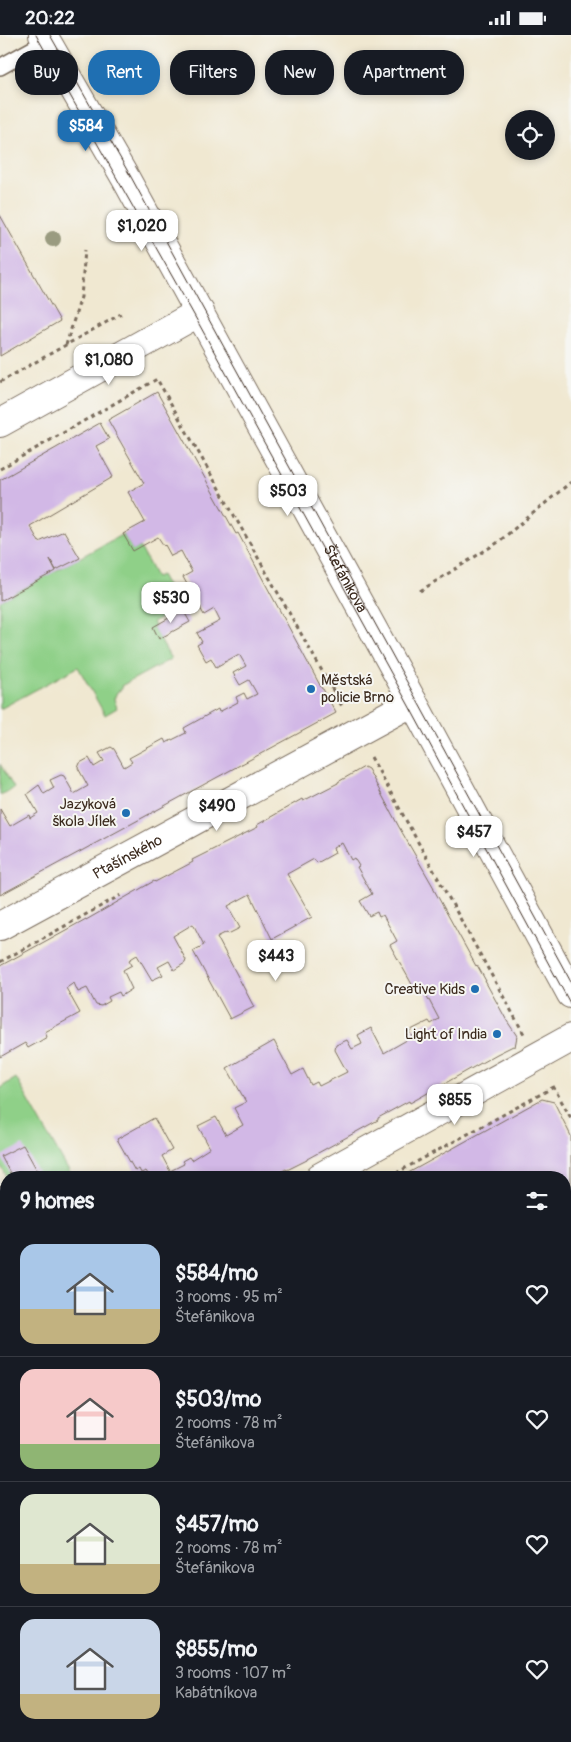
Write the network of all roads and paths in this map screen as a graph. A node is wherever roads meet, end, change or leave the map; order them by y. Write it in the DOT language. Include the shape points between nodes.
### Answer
graph roads {
  1 [pos="45,38"];
  2 [pos="0,67"];
  3 [pos="85,250"];
  4 [pos="200,313"];
  5 [pos="121,314"];
  6 [pos="66,345"];
  7 [pos="0,383"];
  8 [pos="0,423"];
  9 [pos="0,469"];
  10 [pos="571,482"];
  11 [pos="420,591"];
  12 [pos="413,702"];
  13 [pos="346,713"];
  14 [pos="371,757"];
  15 [pos="0,926"];
  16 [pos="571,994"];
  17 [pos="524,1034"];
  18 [pos="571,1038"];
  19 [pos="571,1118"];
  20 [pos="331,1171"];
  21 [pos="400,1171"];
  1 -- 2 [label="lane"];
  1 -- 4 [label="street, Štefánikova"];
  3 -- 6 [label="path" via="81,297"];
  4 -- 8 [label="street"];
  4 -- 12 [label="street, Štefánikova"];
  5 -- 6 [label="path"];
  6 -- 7 [label="path"];
  9 -- 13 [label="path" via="157,379"];
  10 -- 11 [label="path" via="498,543"];
  12 -- 15 [label="street, Ptašínského"];
  12 -- 16 [label="street, Štefánikova"];
  14 -- 17 [label="path"];
  18 -- 20 [label="street"];
  19 -- 21 [label="path" via="554,1087"];
}
